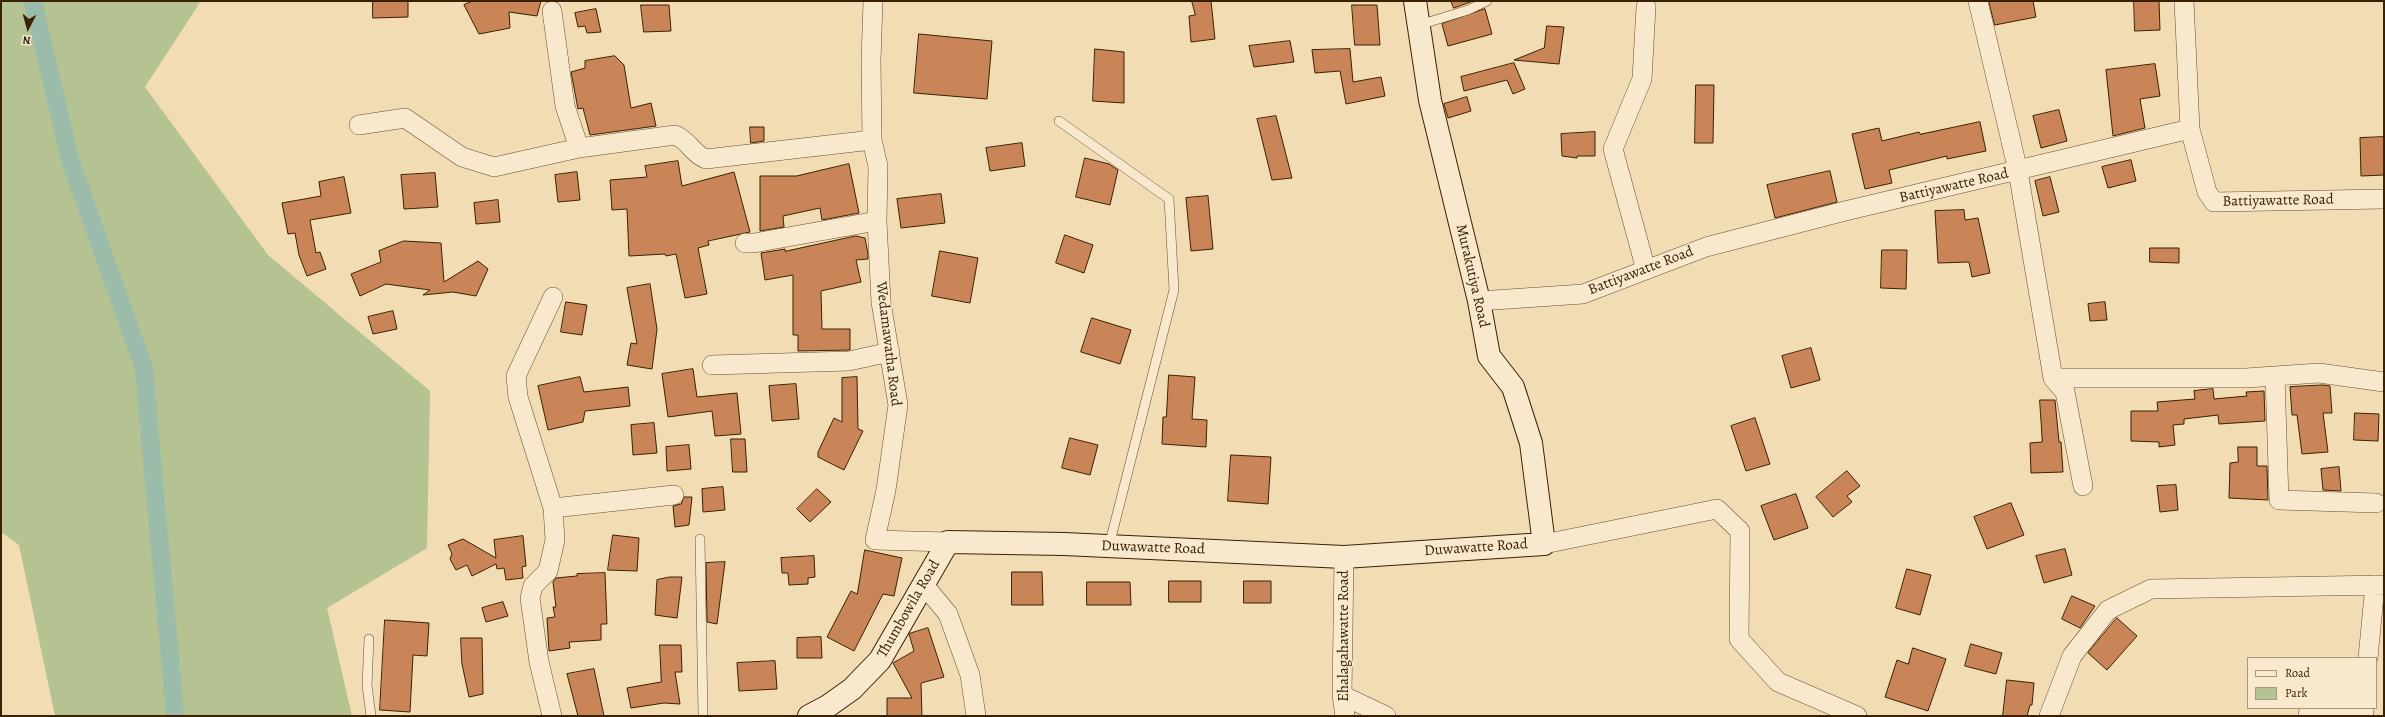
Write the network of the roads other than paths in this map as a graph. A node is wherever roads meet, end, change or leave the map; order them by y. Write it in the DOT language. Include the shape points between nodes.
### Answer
graph roads {
  1 [pos="873,1"];
  2 [pos="1416,1"];
  3 [pos="1486,1"];
  4 [pos="1978,1"];
  5 [pos="2184,1"];
  6 [pos="1646,7"];
  7 [pos="552,11"];
  8 [pos="1419,25"];
  9 [pos="1059,121"];
  10 [pos="359,125"];
  11 [pos="2190,129"];
  12 [pos="872,140"];
  13 [pos="579,148"];
  14 [pos="2018,171"];
  15 [pos="2384,200"];
  16 [pos="877,221"];
  17 [pos="745,243"];
  18 [pos="1646,270"];
  19 [pos="553,297"];
  20 [pos="1479,301"];
  21 [pos="890,352"];
  22 [pos="712,365"];
  23 [pos="2275,376"];
  24 [pos="2053,378"];
  25 [pos="2384,382"];
  26 [pos="2083,486"];
  27 [pos="674,495"];
  28 [pos="2376,503"];
  29 [pos="553,508"];
  30 [pos="700,539"];
  31 [pos="948,542"];
  32 [pos="1544,544"];
  33 [pos="1109,546"];
  34 [pos="1344,557"];
  35 [pos="924,584"];
  36 [pos="2379,585"];
  37 [pos="369,639"];
  38 [pos="2368,657"];
  39 [pos="1342,696"];
  40 [pos="2364,709"];
  41 [pos="2308,714"];
  42 [pos="814,715"];
  43 [pos="371,716"];
  44 [pos="552,716"];
  45 [pos="703,716"];
  46 [pos="976,716"];
  47 [pos="1345,716"];
  48 [pos="1386,716"];
  49 [pos="1857,716"];
  50 [pos="2049,716"];
  1 -- 12 [label="street, Wedamawatha Road"];
  2 -- 8 [label="street, Murakutiya Road"];
  3 -- 8 [label="lane" via="1468,10"];
  4 -- 14 [label="street"];
  5 -- 11 [label="street"];
  6 -- 18 [label="street" via="1642,79 1613,149"];
  7 -- 13 [label="street" via="566,106"];
  8 -- 20 [label="street, Murakutiya Road" via="1430,100"];
  9 -- 33 [label="lane" via="1170,199 1174,290"];
  10 -- 13 [label="street" via="405,118 462,157 494,168"];
  11 -- 14 [label="street, Battiyawatte Road"];
  11 -- 15 [label="street, Battiyawatte Road" via="2206,192 2214,202"];
  12 -- 13 [label="street" via="706,159 696,155 684,138 675,134"];
  12 -- 16 [label="street, Wedamawatha Road" via="878,166"];
  14 -- 18 [label="street, Battiyawatte Road" via="1845,211 1706,247"];
  14 -- 24 [label="street"];
  16 -- 17 [label="street"];
  16 -- 21 [label="street, Wedamawatha Road" via="881,302"];
  18 -- 20 [label="street, Battiyawatte Road" via="1583,294"];
  19 -- 29 [label="street" via="516,376 518,397"];
  20 -- 32 [label="street, Murakutiya Road" via="1489,356 1514,387 1531,443"];
  21 -- 22 [label="street" via="849,361"];
  21 -- 31 [label="street, Wedamawatha Road" via="898,405 876,540"];
  23 -- 24 [label="street"];
  23 -- 25 [label="street" via="2319,372"];
  23 -- 28 [label="street" via="2279,500"];
  24 -- 26 [label="street" via="2065,392"];
  27 -- 29 [label="street"];
  29 -- 44 [label="street" via="555,540 548,571 533,586 530,598 539,662"];
  30 -- 45 [label="lane"];
  31 -- 33 [label="street, Duwawatte Road"];
  31 -- 35 [label="street, Thumbowila Road"];
  32 -- 34 [label="street, Duwawatte Road"];
  32 -- 49 [label="street, Duwawatte Road" via="1717,508 1740,531 1739,638 1778,682"];
  33 -- 34 [label="street, Duwawatte Road"];
  34 -- 39 [label="street, Ehalagahawatte Road"];
  35 -- 42 [label="street, Thumbowila Road" via="880,660 852,689"];
  35 -- 46 [label="street" via="948,614 970,675"];
  36 -- 38 [label="street"];
  36 -- 50 [label="street" via="2151,589 2108,610 2072,656"];
  37 -- 43 [label="lane" via="367,685"];
  39 -- 47 [label="street, Ehalagahawatte Road"];
  39 -- 48 [label="street"];
  40 -- 41 [label="street" via="2364,712"];
}
